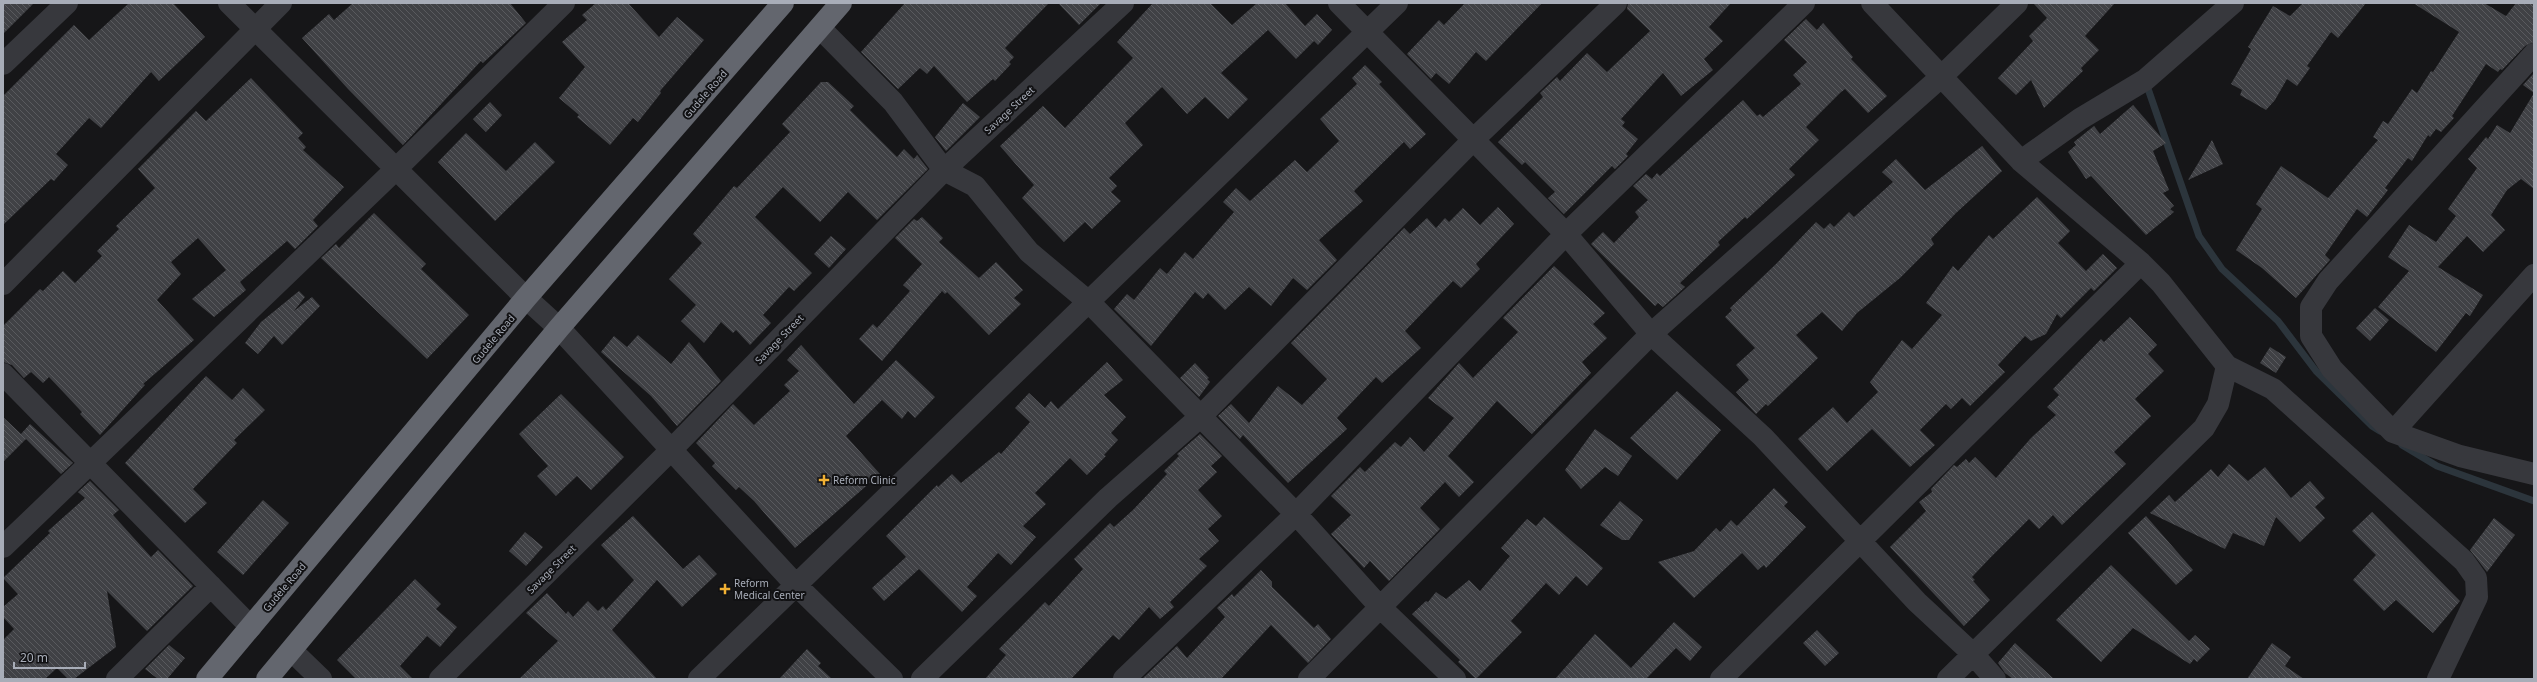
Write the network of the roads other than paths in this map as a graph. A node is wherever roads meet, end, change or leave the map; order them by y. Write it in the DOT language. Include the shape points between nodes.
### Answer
graph roads {
  1 [pos="67,3"];
  2 [pos="229,3"];
  3 [pos="281,3"];
  4 [pos="564,3"];
  5 [pos="783,3"];
  6 [pos="841,3"];
  7 [pos="1123,3"];
  8 [pos="1339,3"];
  9 [pos="1397,3"];
  10 [pos="1616,3"];
  11 [pos="1804,3"];
  12 [pos="1872,3"];
  13 [pos="2017,3"];
  14 [pos="2233,3"];
  15 [pos="820,28"];
  16 [pos="254,29"];
  17 [pos="1369,31"];
  18 [pos="2534,54"];
  19 [pos="3,64"];
  20 [pos="1941,77"];
  21 [pos="1474,139"];
  22 [pos="2021,161"];
  23 [pos="396,169"];
  24 [pos="944,170"];
  25 [pos="1566,234"];
  26 [pos="2141,263"];
  27 [pos="2534,275"];
  28 [pos="3,284"];
  29 [pos="526,298"];
  30 [pos="1090,303"];
  31 [pos="559,328"];
  32 [pos="1651,334"];
  33 [pos="2227,366"];
  34 [pos="3,374"];
  35 [pos="1200,417"];
  36 [pos="2393,432"];
  37 [pos="672,448"];
  38 [pos="91,462"];
  39 [pos="2534,474"];
  40 [pos="1296,514"];
  41 [pos="1860,541"];
  42 [pos="3,547"];
  43 [pos="795,584"];
  44 [pos="211,586"];
  45 [pos="1380,606"];
  46 [pos="251,627"];
  47 [pos="292,651"];
  48 [pos="1973,654"];
  49 [pos="117,679"];
  50 [pos="207,679"];
  51 [pos="267,679"];
  52 [pos="321,679"];
  53 [pos="440,679"];
  54 [pos="699,679"];
  55 [pos="892,679"];
  56 [pos="922,679"];
  57 [pos="1124,679"];
  58 [pos="1308,679"];
  59 [pos="1455,679"];
  60 [pos="1721,679"];
  61 [pos="1948,679"];
  62 [pos="1995,679"];
  63 [pos="2438,679"];
  1 -- 19 [label="street"];
  2 -- 16 [label="street"];
  3 -- 16 [label="street"];
  4 -- 23 [label="street"];
  5 -- 29 [label="highway, Gudele Road"];
  6 -- 15 [label="highway"];
  7 -- 24 [label="street, Savage Street"];
  8 -- 17 [label="street"];
  9 -- 17 [label="street"];
  10 -- 21 [label="street"];
  11 -- 25 [label="street"];
  12 -- 20 [label="street"];
  13 -- 20 [label="street"];
  14 -- 22 [label="street" via="2145,80 2080,119"];
  15 -- 24 [label="street" via="893,102"];
  15 -- 31 [label="highway"];
  16 -- 23 [label="street"];
  16 -- 28 [label="street"];
  17 -- 21 [label="street"];
  17 -- 30 [label="street"];
  18 -- 36 [label="street" via="2328,281 2311,307 2311,336 2332,369"];
  20 -- 22 [label="street"];
  20 -- 32 [label="street"];
  21 -- 25 [label="street"];
  21 -- 35 [label="street"];
  22 -- 26 [label="street"];
  23 -- 29 [label="street"];
  23 -- 38 [label="street"];
  24 -- 30 [label="street" via="975,186 1030,252"];
  24 -- 37 [label="street, Savage Street"];
  25 -- 32 [label="street"];
  25 -- 40 [label="street"];
  26 -- 33 [label="street" via="2166,289"];
  26 -- 41 [label="street"];
  27 -- 36 [label="street"];
  29 -- 31 [label="street"];
  29 -- 46 [label="highway, Gudele Road"];
  30 -- 35 [label="street"];
  30 -- 43 [label="street"];
  31 -- 37 [label="street"];
  31 -- 47 [label="highway"];
  32 -- 41 [label="street" via="1763,437"];
  32 -- 45 [label="street"];
  33 -- 48 [label="street" via="2218,404 2204,428"];
  33 -- 63 [label="street" via="2273,389 2464,561 2476,578 2476,597"];
  34 -- 38 [label="street"];
  35 -- 40 [label="street"];
  35 -- 56 [label="street" via="1108,498"];
  36 -- 39 [label="street" via="2460,456"];
  37 -- 43 [label="street"];
  37 -- 53 [label="street, Savage Street"];
  38 -- 42 [label="street"];
  38 -- 44 [label="street"];
  40 -- 45 [label="street"];
  40 -- 57 [label="street"];
  41 -- 48 [label="street" via="1916,602"];
  41 -- 60 [label="street"];
  43 -- 54 [label="street"];
  43 -- 55 [label="street"];
  44 -- 46 [label="street"];
  44 -- 49 [label="street"];
  45 -- 58 [label="street"];
  45 -- 59 [label="street"];
  46 -- 50 [label="highway, Gudele Road"];
  47 -- 51 [label="highway"];
  47 -- 52 [label="street"];
  48 -- 61 [label="street"];
  48 -- 62 [label="street"];
}
